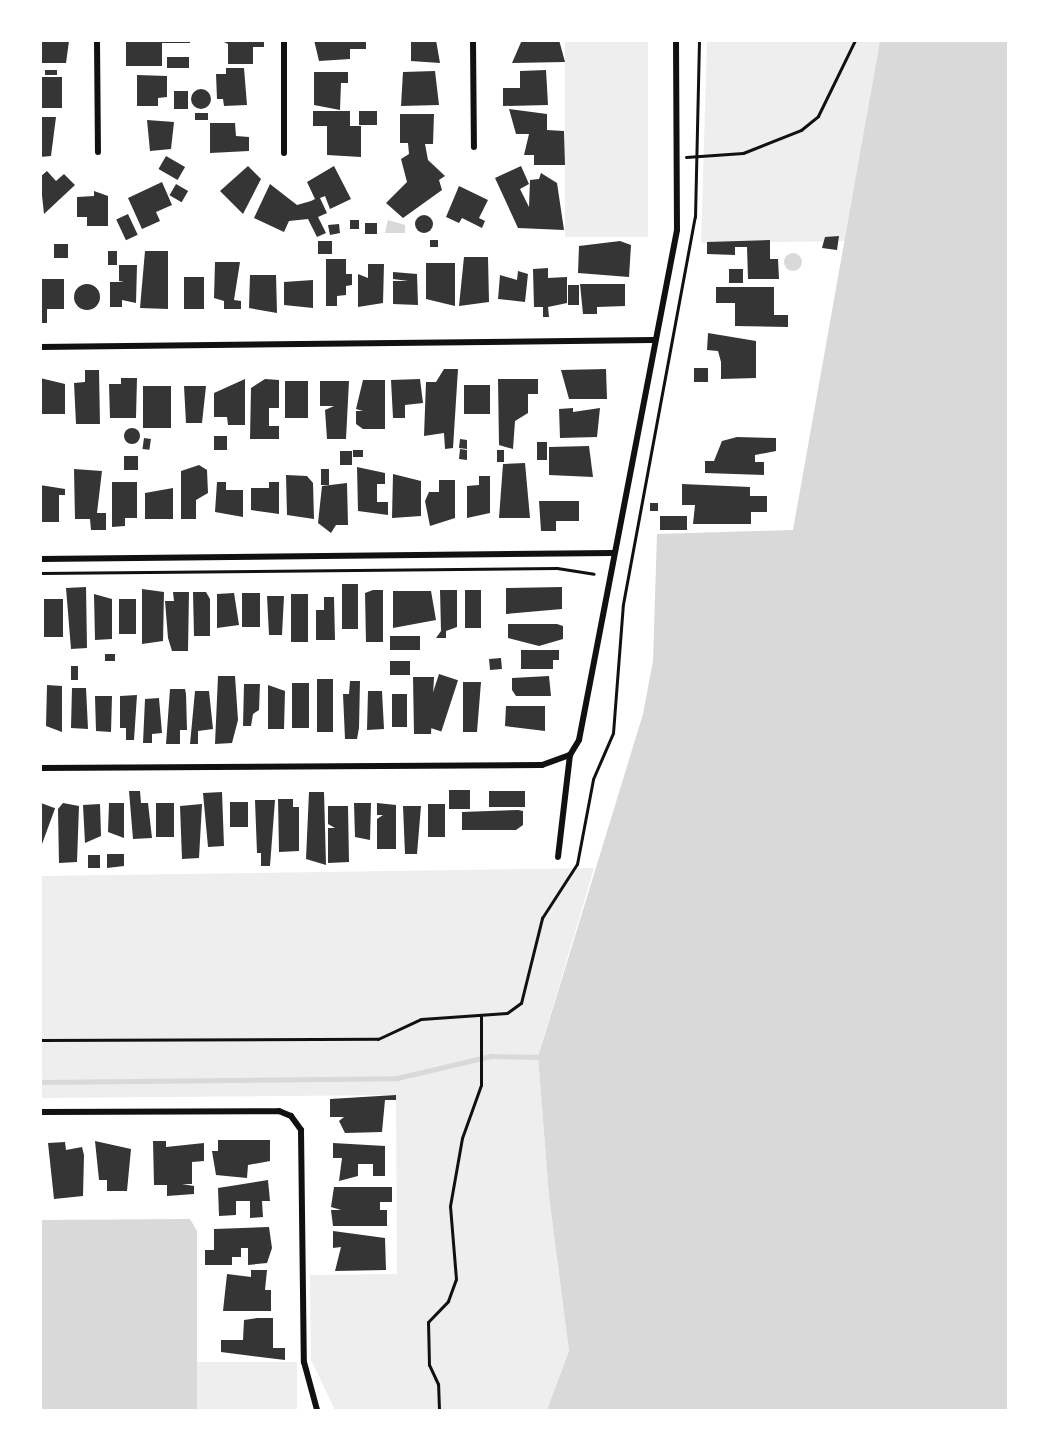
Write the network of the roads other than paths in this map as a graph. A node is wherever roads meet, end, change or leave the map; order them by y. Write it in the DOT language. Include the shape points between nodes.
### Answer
graph roads {
  1 [pos="97,40"];
  2 [pos="284,40"];
  3 [pos="473,40"];
  4 [pos="676,40"];
  5 [pos="474,147"];
  6 [pos="98,152"];
  7 [pos="284,153"];
  8 [pos="653,340"];
  9 [pos="40,347"];
  10 [pos="614,553"];
  11 [pos="40,559"];
  12 [pos="570,754"];
  13 [pos="40,768"];
  14 [pos="558,857"];
  15 [pos="40,1112"];
  16 [pos="317,1410"];
  1 -- 6 [label="street"];
  2 -- 7 [label="street"];
  3 -- 5 [label="street"];
  4 -- 8 [label="street" via="677,230"];
  8 -- 9 [label="street"];
  8 -- 10 [label="street"];
  10 -- 11 [label="street"];
  10 -- 12 [label="street" via="579,740"];
  12 -- 13 [label="street" via="542,765"];
  12 -- 14 [label="street"];
  15 -- 16 [label="street" via="279,1111 291,1116 301,1130 304,1362"];
}
